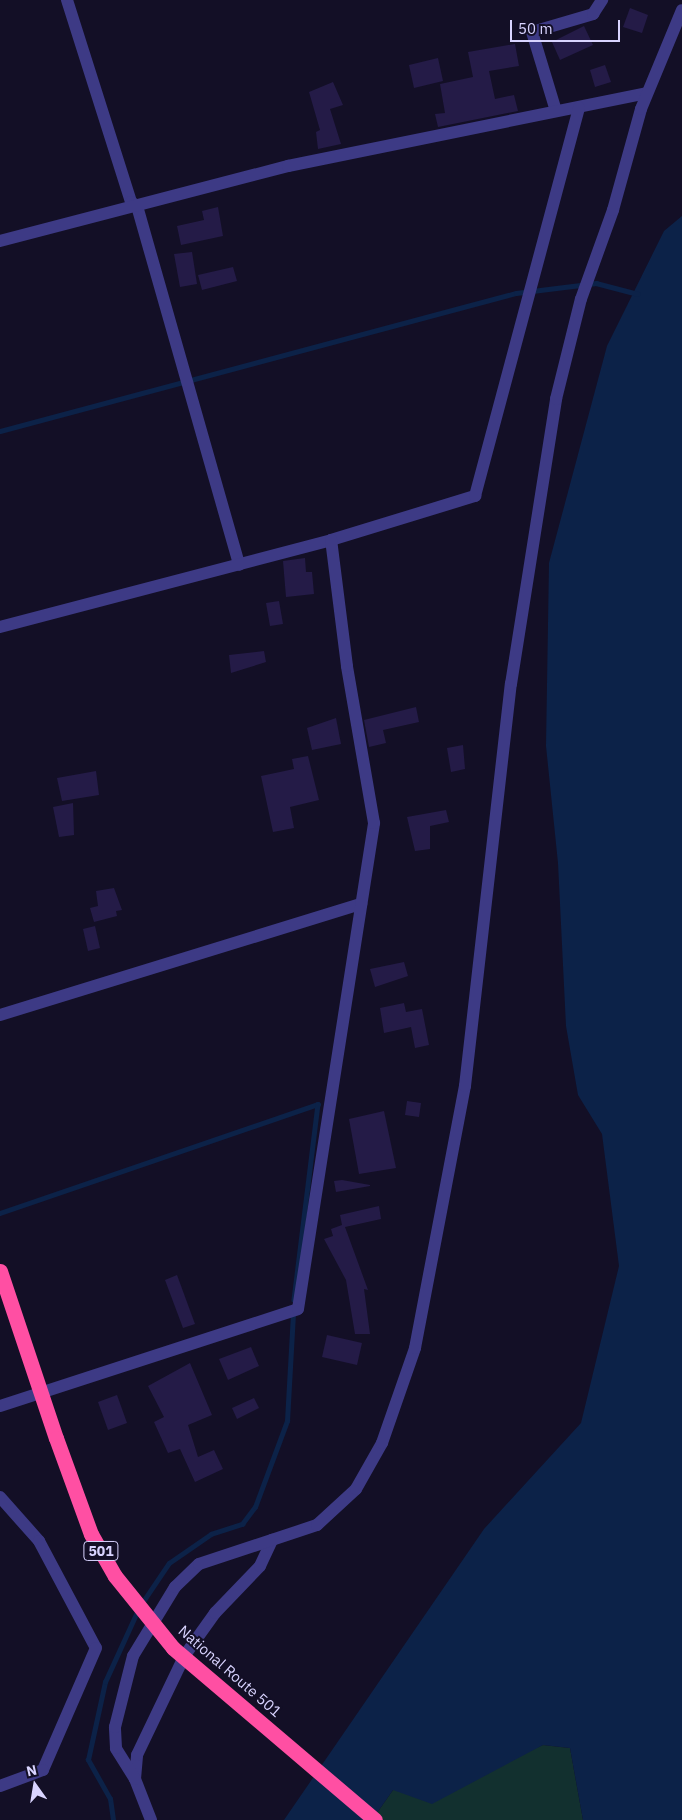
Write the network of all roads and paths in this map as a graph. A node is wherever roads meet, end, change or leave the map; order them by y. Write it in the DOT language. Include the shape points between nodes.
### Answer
graph roads {
  1 [pos="67,0"];
  2 [pos="602,0"];
  3 [pos="682,10"];
  4 [pos="647,93"];
  5 [pos="579,108"];
  6 [pos="556,111"];
  7 [pos="137,206"];
  8 [pos="0,241"];
  9 [pos="331,540"];
  10 [pos="239,565"];
  11 [pos="0,627"];
  12 [pos="361,904"];
  13 [pos="0,1015"];
  14 [pos="0,1272"];
  15 [pos="40,1394"];
  16 [pos="0,1406"];
  17 [pos="0,1497"];
  18 [pos="272,1540"];
  19 [pos="179,1651"];
  20 [pos="136,1779"];
  21 [pos="0,1786"];
  22 [pos="151,1820"];
  23 [pos="375,1820"];
  1 -- 7 [label="street" via="131,202"];
  2 -- 6 [label="street" via="593,14 532,32"];
  3 -- 4 [label="street"];
  4 -- 5 [label="street"];
  4 -- 18 [label="street" via="581,299 539,491 465,1086 415,1348 382,1443 356,1489 317,1525"];
  5 -- 6 [label="street"];
  5 -- 9 [label="street" via="475,496"];
  6 -- 7 [label="street" via="288,166"];
  7 -- 8 [label="street"];
  7 -- 10 [label="street"];
  9 -- 10 [label="street"];
  9 -- 12 [label="street" via="347,666 374,824"];
  10 -- 11 [label="street"];
  12 -- 13 [label="street"];
  12 -- 15 [label="street" via="298,1309"];
  14 -- 15 [label="highway, National Route 501 / 501"];
  15 -- 16 [label="street"];
  15 -- 19 [label="highway, National Route 501 / 501, bridge" via="91,1534 115,1576"];
  17 -- 21 [label="street" via="39,1541 96,1648 43,1770"];
  18 -- 19 [label="street" via="260,1566"];
  18 -- 20 [label="street" via="199,1564 175,1586 133,1656 116,1734 119,1756"];
  19 -- 20 [label="street" via="137,1755"];
  19 -- 23 [label="highway, National Route 501 / 501"];
  20 -- 22 [label="street"];
}
